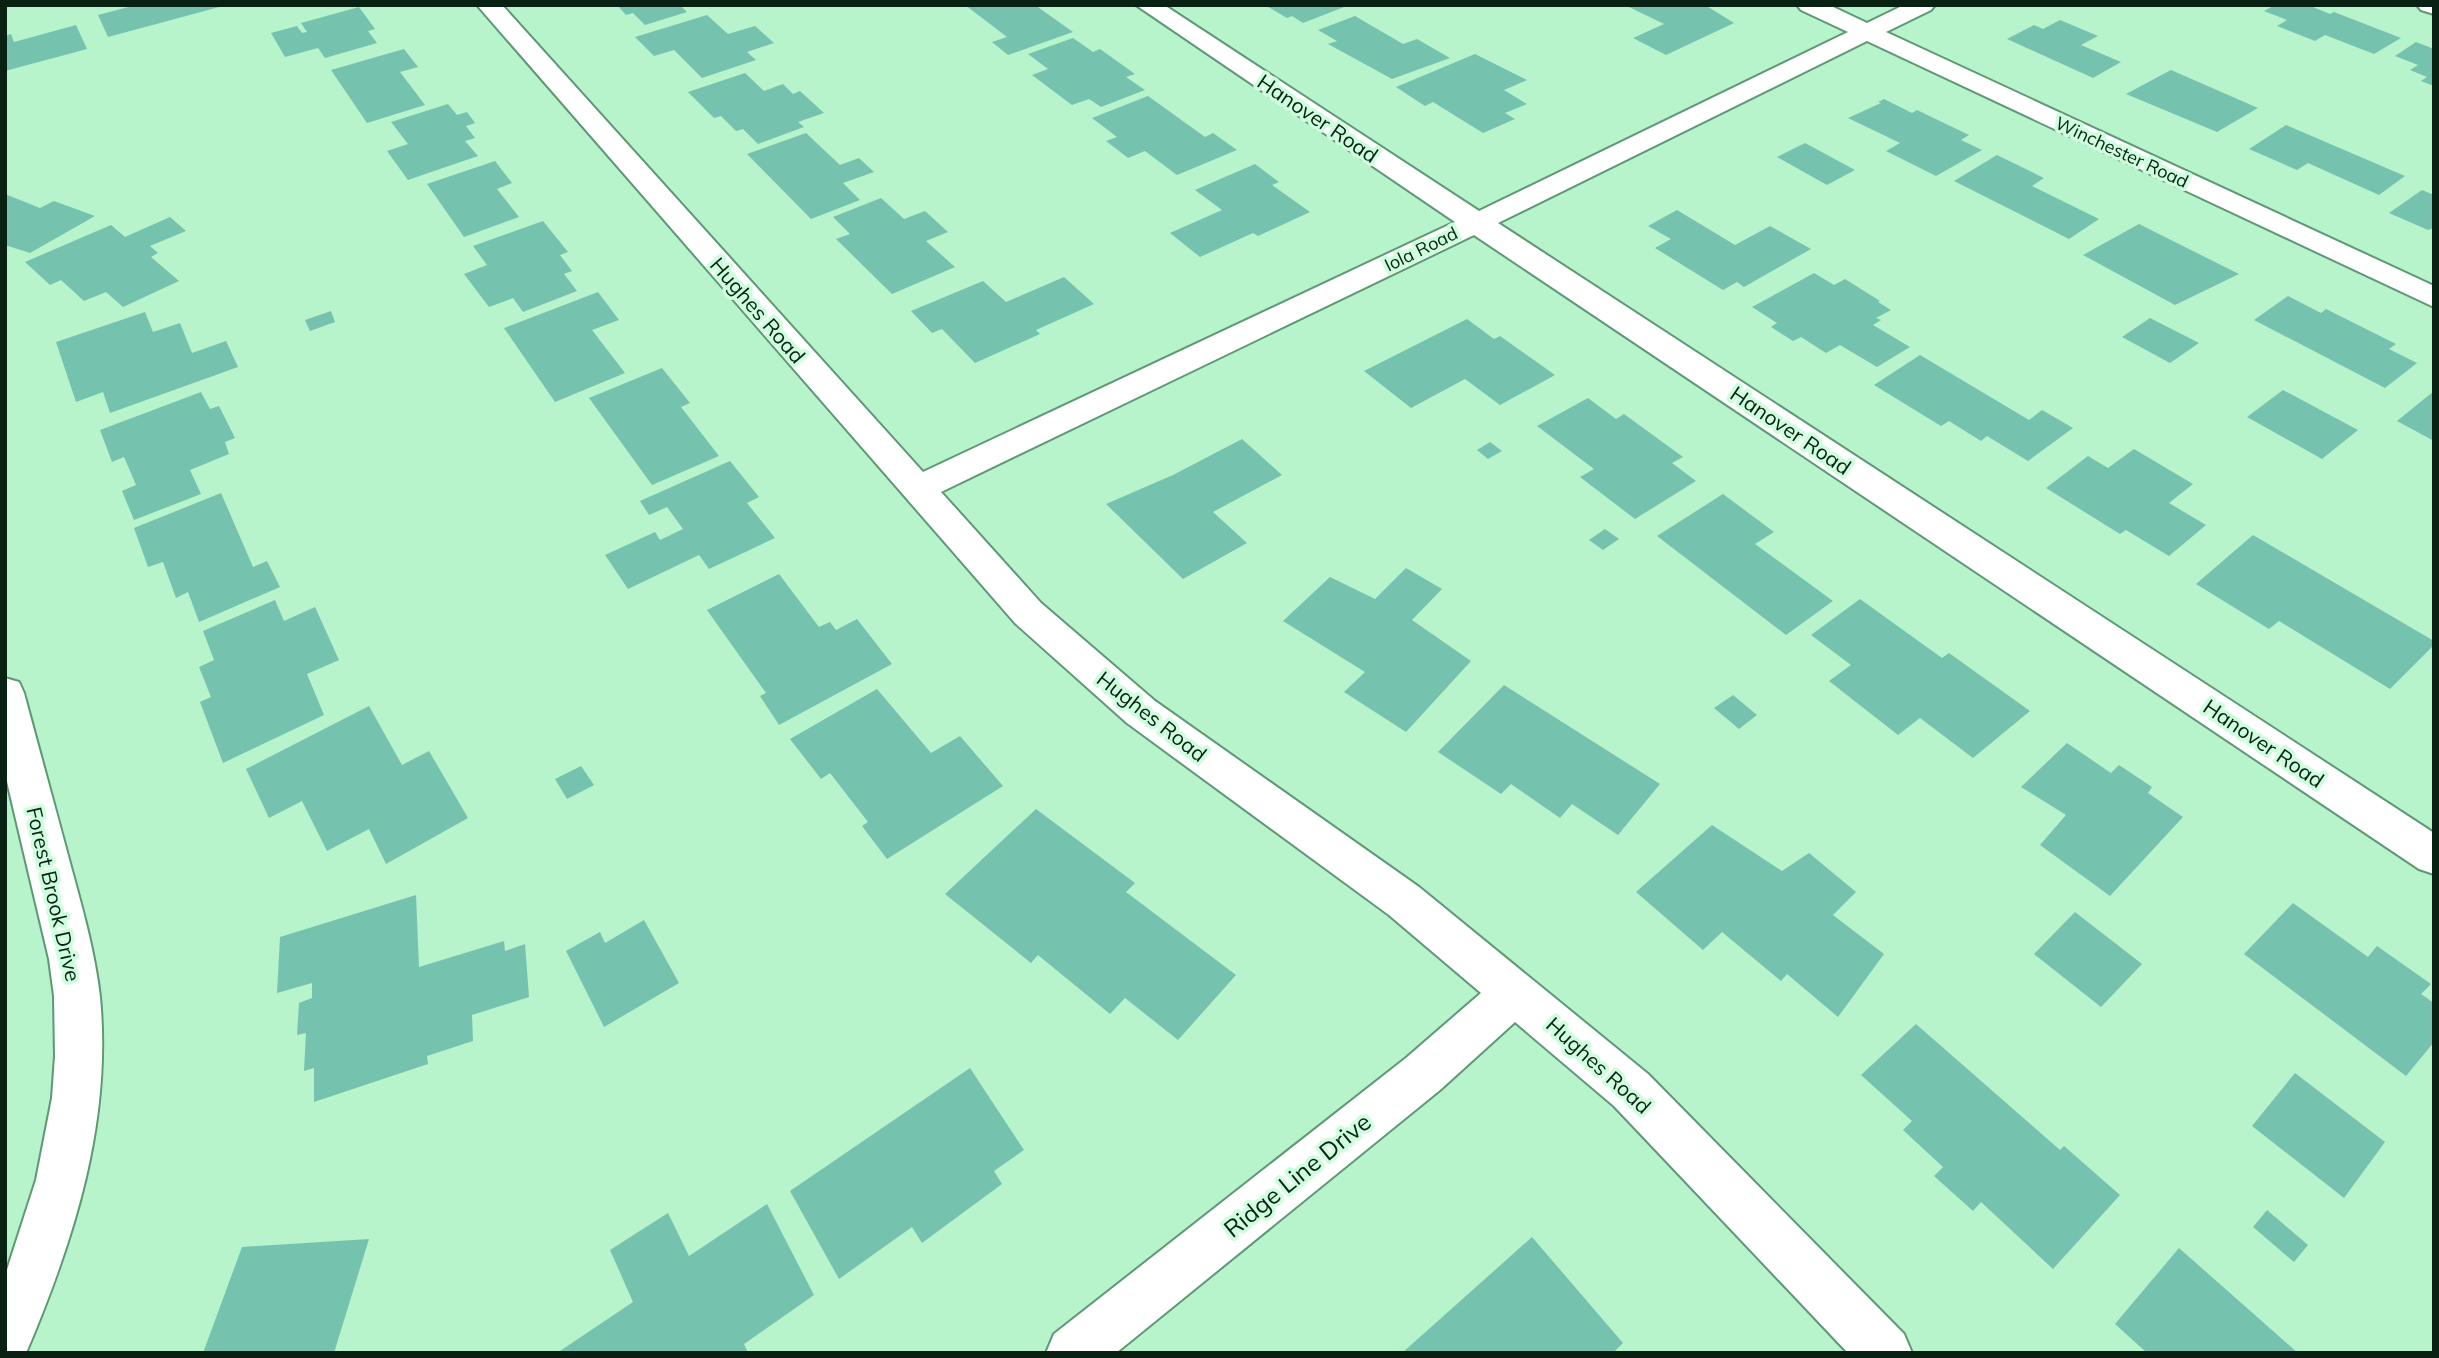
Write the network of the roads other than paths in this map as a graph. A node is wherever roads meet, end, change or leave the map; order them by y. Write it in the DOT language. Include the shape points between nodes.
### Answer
graph roads {
  1 [pos="489,5"];
  2 [pos="1148,5"];
  3 [pos="1809,5"];
  4 [pos="1923,5"];
  5 [pos="1867,32"];
  6 [pos="1478,222"];
  7 [pos="2434,298"];
  8 [pos="916,489"];
  9 [pos="5,693"];
  10 [pos="2434,856"];
  11 [pos="1516,992"];
  12 [pos="5,1338"];
  13 [pos="1073,1353"];
  14 [pos="1885,1353"];
  1 -- 8 [label="street, Hughes Road"];
  2 -- 6 [label="street, Hanover Road"];
  3 -- 5 [label="street, Winchester Road"];
  4 -- 5 [label="street, Iola Road"];
  5 -- 6 [label="street, Iola Road"];
  5 -- 7 [label="street, Winchester Road"];
  6 -- 8 [label="street, Iola Road"];
  6 -- 10 [label="street, Hanover Road"];
  8 -- 11 [label="street, Hughes Road" via="1028,613 1141,712 1405,901"];
  9 -- 12 [label="street, Forest Brook Drive" via="70,950 78,1013 78,1079 66,1156 44,1240"];
  11 -- 13 [label="street, Ridge Line Drive" via="1423,1074"];
  11 -- 14 [label="street, Hughes Road" via="1631,1090"];
}
